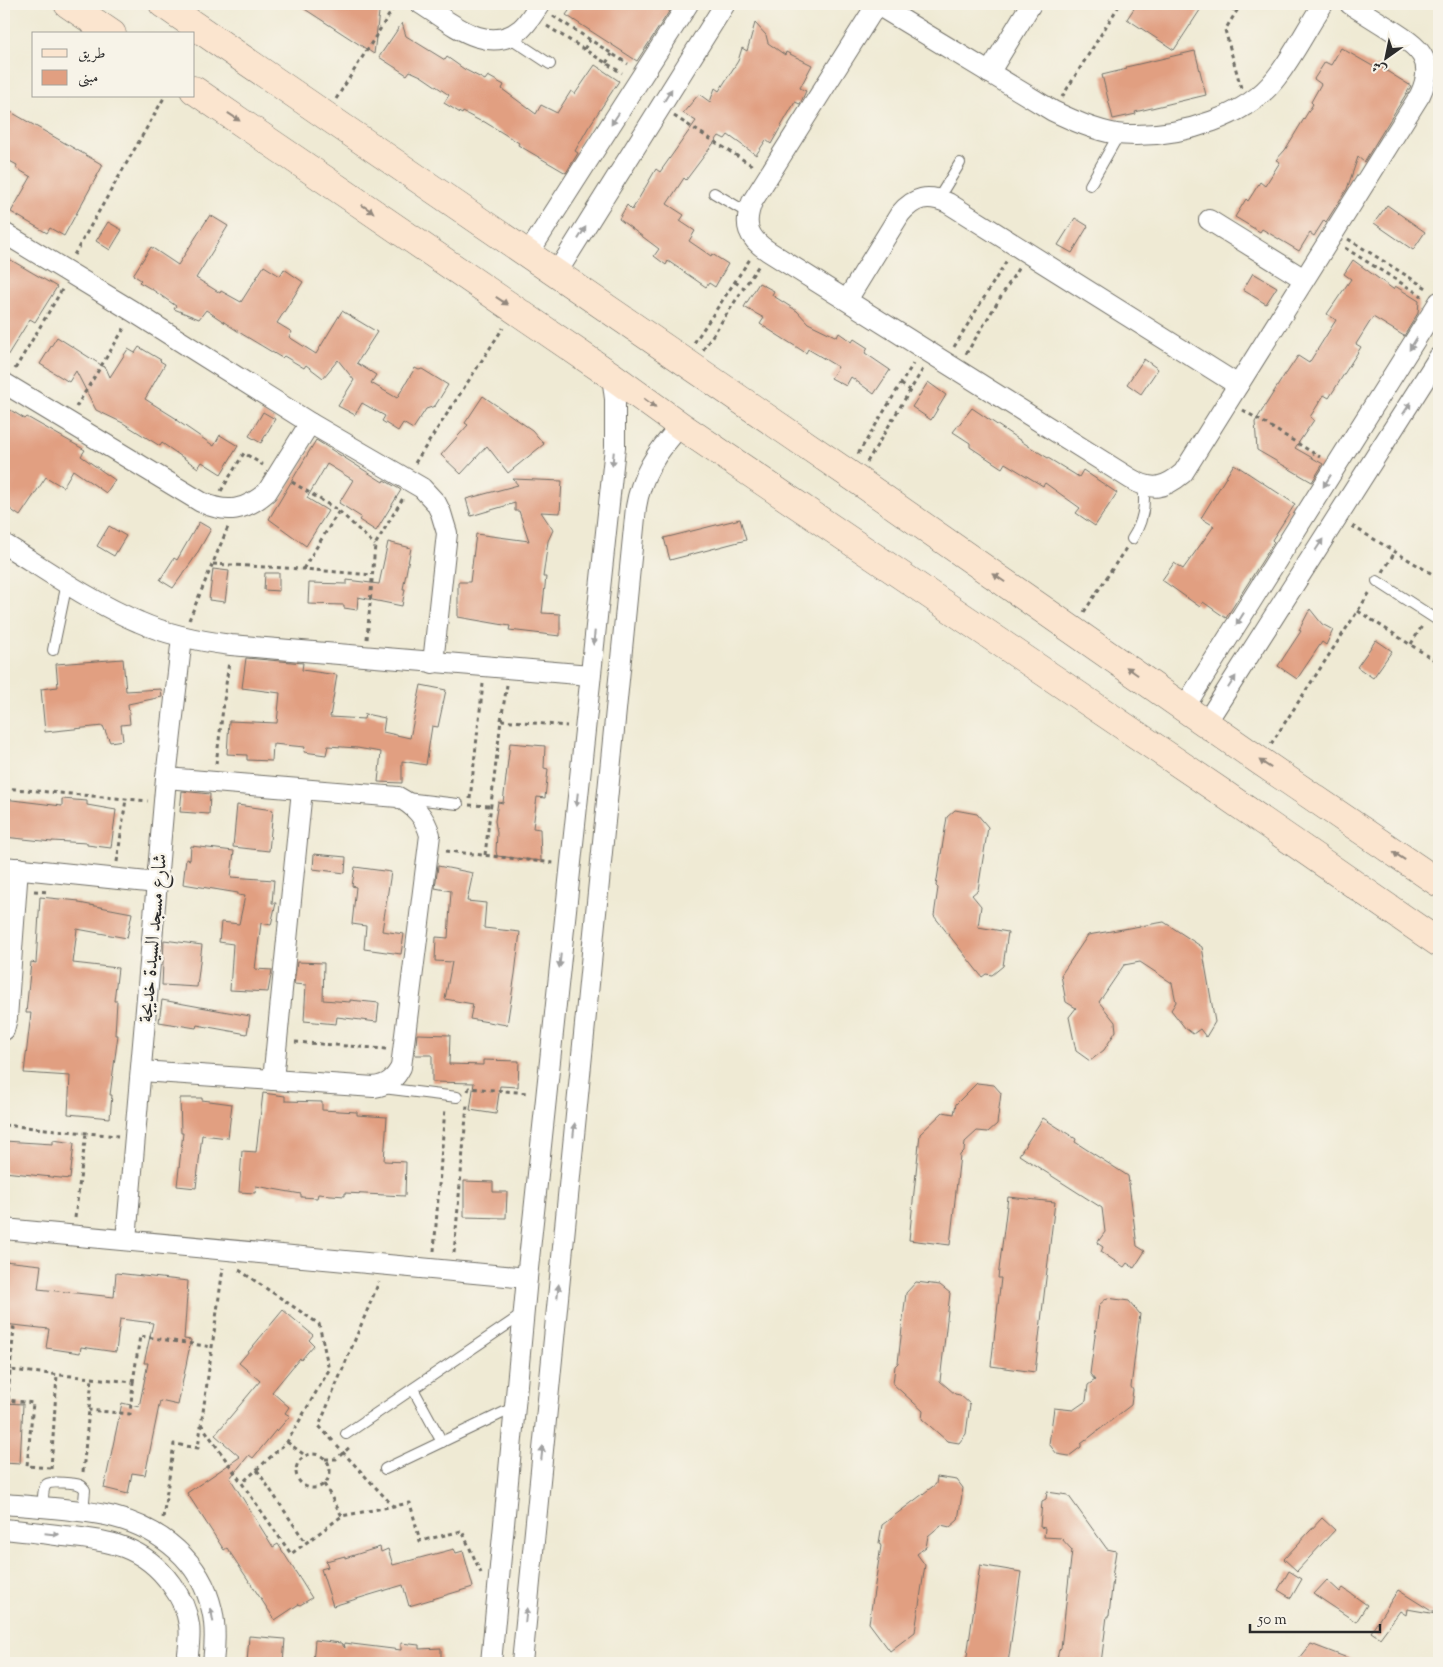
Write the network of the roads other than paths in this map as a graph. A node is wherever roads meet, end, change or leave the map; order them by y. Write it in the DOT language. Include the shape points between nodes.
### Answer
graph roads {
  1 [pos="163,4"];
  2 [pos="421,4"];
  3 [pos="688,4"];
  4 [pos="725,4"];
  5 [pos="877,4"];
  6 [pos="1031,4"];
  7 [pos="1323,4"];
  8 [pos="1350,4"];
  9 [pos="77,8"];
  10 [pos="536,9"];
  11 [pos="109,32"];
  12 [pos="509,37"];
  13 [pos="550,64"];
  14 [pos="989,73"];
  15 [pos="195,91"];
  16 [pos="1119,134"];
  17 [pos="960,163"];
  18 [pos="1090,185"];
  19 [pos="714,194"];
  20 [pos="938,199"];
  21 [pos="748,213"];
  22 [pos="1209,220"];
  23 [pos="4,233"];
  24 [pos="528,254"];
  25 [pos="556,274"];
  26 [pos="1304,279"];
  27 [pos="847,300"];
  28 [pos="1436,300"];
  29 [pos="1439,356"];
  30 [pos="612,376"];
  31 [pos="5,384"];
  32 [pos="1233,393"];
  33 [pos="310,423"];
  34 [pos="681,426"];
  35 [pos="1143,486"];
  36 [pos="1132,539"];
  37 [pos="4,544"];
  38 [pos="1377,581"];
  39 [pos="68,583"];
  40 [pos="596,613"];
  41 [pos="625,616"];
  42 [pos="1439,621"];
  43 [pos="182,637"];
  44 [pos="53,650"];
  45 [pos="433,662"];
  46 [pos="590,676"];
  47 [pos="1195,715"];
  48 [pos="166,778"];
  49 [pos="302,790"];
  50 [pos="398,798"];
  51 [pos="458,804"];
  52 [pos="11,867"];
  53 [pos="157,883"];
  54 [pos="1439,884"];
  55 [pos="1439,943"];
  56 [pos="4,1030"];
  57 [pos="141,1071"];
  58 [pos="273,1080"];
  59 [pos="374,1087"];
  60 [pos="462,1098"];
  61 [pos="4,1229"];
  62 [pos="126,1240"];
  63 [pos="527,1278"];
  64 [pos="524,1314"];
  65 [pos="413,1388"];
  66 [pos="548,1398"];
  67 [pos="514,1409"];
  68 [pos="546,1422"];
  69 [pos="346,1434"];
  70 [pos="442,1442"];
  71 [pos="385,1469"];
  72 [pos="4,1504"];
  73 [pos="43,1508"];
  74 [pos="83,1512"];
  75 [pos="4,1529"];
  76 [pos="187,1663"];
  77 [pos="213,1663"];
  78 [pos="491,1663"];
  79 [pos="522,1663"];
  1 -- 24 [label="street"];
  2 -- 12 [label="street" via="477,38"];
  3 -- 24 [label="street, one-way"];
  25 -- 4 [label="street, one-way"];
  5 -- 14 [label="street"];
  5 -- 21 [label="street"];
  6 -- 14 [label="street"];
  7 -- 16 [label="street" via="1276,79 1246,105 1216,120 1184,130 1150,135"];
  8 -- 26 [label="street" via="1411,43 1421,53 1427,67 1426,82"];
  9 -- 11 [label="street"];
  10 -- 12 [label="street" via="522,28"];
  12 -- 13 [label="lane"];
  14 -- 16 [label="street" via="1053,111 1084,125"];
  15 -- 30 [label="street, one-way"];
  16 -- 18 [label="lane"];
  17 -- 20 [label="lane"];
  19 -- 21 [label="lane"];
  20 -- 27 [label="street" via="916,200 907,205"];
  20 -- 32 [label="street" via="1022,249"];
  21 -- 27 [label="street" via="752,236 764,248"];
  22 -- 26 [label="street"];
  23 -- 33 [label="street"];
  24 -- 25 [label="street"];
  47 -- 25 [label="street, one-way"];
  26 -- 32 [label="street"];
  27 -- 35 [label="street"];
  28 -- 47 [label="street, one-way" via="1336,467"];
  47 -- 29 [label="street, one-way" via="1337,517"];
  30 -- 34 [label="street, one-way"];
  30 -- 40 [label="street, one-way" via="615,447"];
  31 -- 33 [label="street" via="201,502 224,510 247,506 266,492"];
  32 -- 35 [label="street" via="1182,473 1172,483 1158,487"];
  33 -- 45 [label="street" via="422,488 442,513 447,533"];
  34 -- 41 [label="street" via="653,459 638,492"];
  34 -- 55 [label="street"];
  35 -- 36 [label="lane" via="1144,508"];
  37 -- 39 [label="street"];
  38 -- 42 [label="lane"];
  39 -- 43 [label="street" via="121,614"];
  39 -- 44 [label="lane"];
  40 -- 41 [label="street"];
  40 -- 46 [label="street, one-way"];
  66 -- 41 [label="street, one-way"];
  43 -- 45 [label="street" via="231,645"];
  43 -- 48 [label="street, شارع مسجد السيدة خديجة"];
  45 -- 46 [label="street"];
  46 -- 63 [label="street, one-way"];
  54 -- 47 [label="street, one-way"];
  48 -- 49 [label="street"];
  48 -- 53 [label="street, شارع مسجد السيدة خديجة"];
  49 -- 50 [label="street"];
  49 -- 58 [label="street"];
  50 -- 51 [label="lane"];
  50 -- 59 [label="street" via="413,806 424,820 430,836 401,1067 387,1084"];
  52 -- 53 [label="street"];
  52 -- 56 [label="street"];
  53 -- 57 [label="street, شارع مسجد السيدة خديجة"];
  57 -- 58 [label="street"];
  57 -- 62 [label="street, شارع مسجد السيدة خديجة"];
  58 -- 59 [label="street"];
  59 -- 60 [label="lane"];
  61 -- 62 [label="street"];
  62 -- 63 [label="street" via="224,1255"];
  63 -- 64 [label="street"];
  64 -- 65 [label="lane"];
  64 -- 67 [label="street"];
  65 -- 69 [label="lane"];
  65 -- 70 [label="lane"];
  66 -- 67 [label="street" via="536,1404 524,1402"];
  66 -- 68 [label="street"];
  67 -- 68 [label="street" via="525,1418"];
  67 -- 70 [label="lane"];
  67 -- 78 [label="street"];
  79 -- 68 [label="street, one-way"];
  70 -- 71 [label="lane"];
  72 -- 73 [label="street"];
  73 -- 74 [label="street"];
  73 -- 74 [label="lane" via="44,1488 50,1482 81,1485 86,1493"];
  77 -- 74 [label="street, one-way" via="215,1632 212,1610 196,1570 160,1537 133,1523"];
  75 -- 76 [label="street, one-way" via="107,1541 146,1558 167,1577 184,1608 189,1628"];
}
